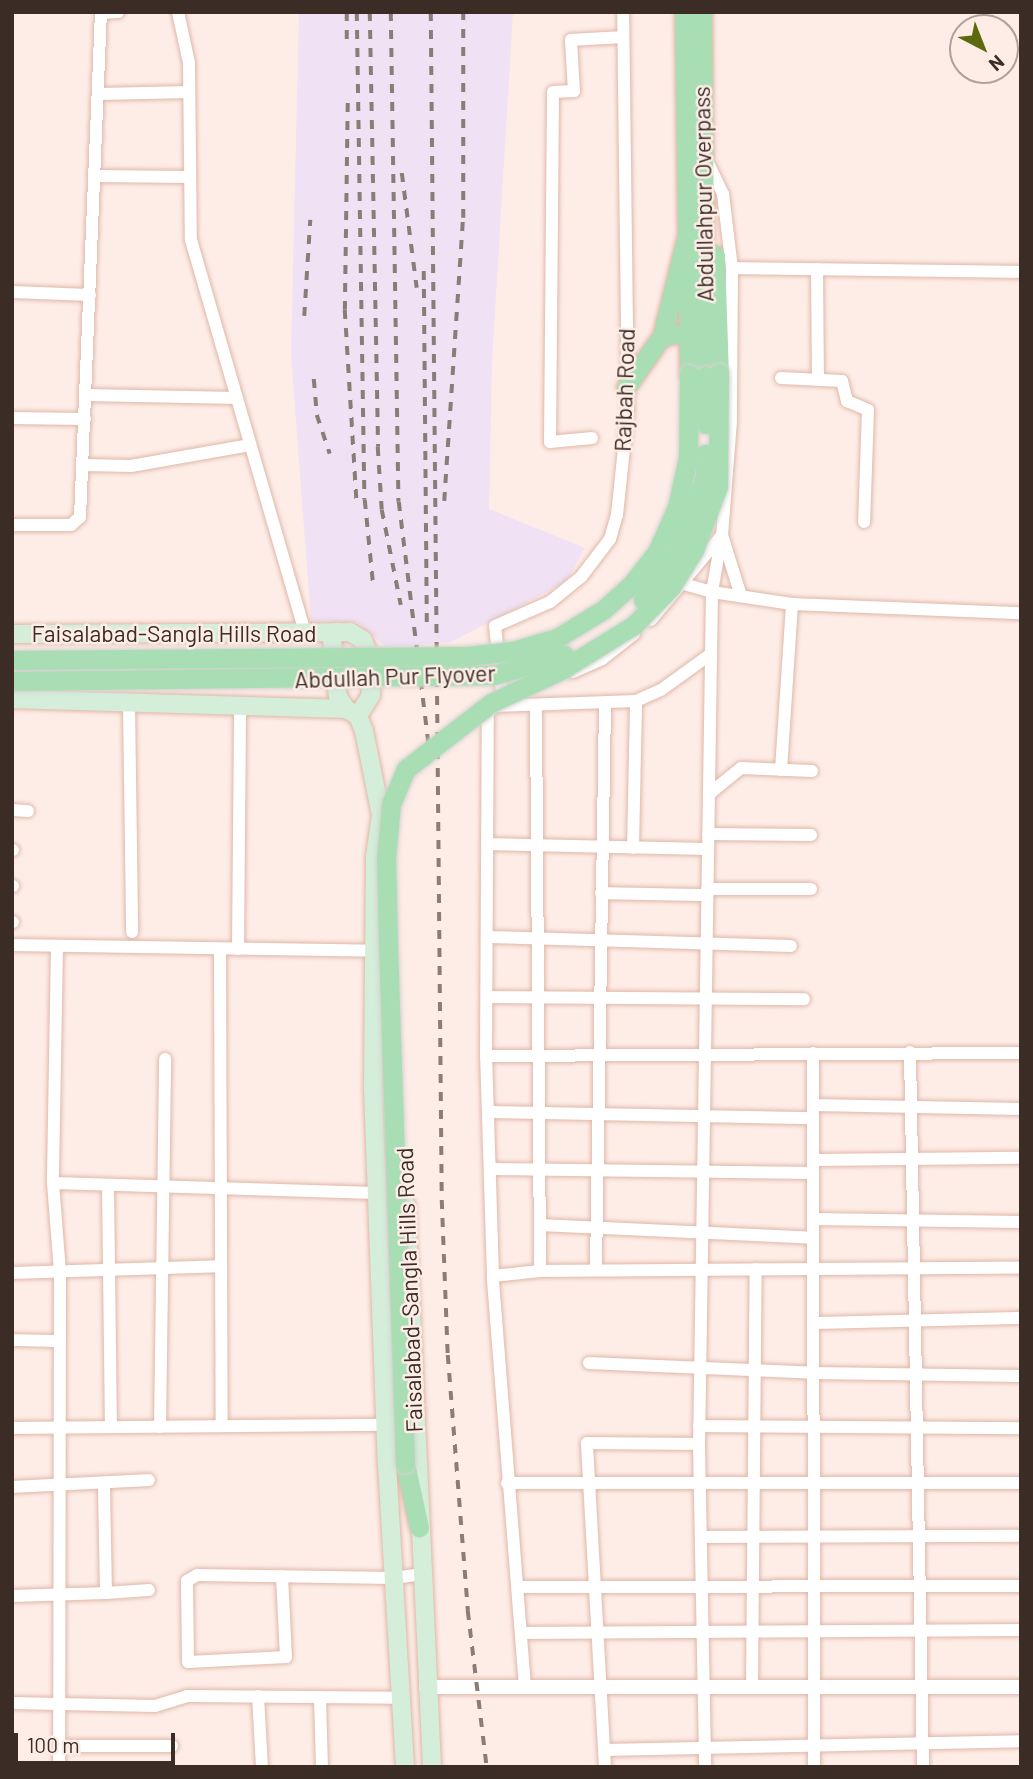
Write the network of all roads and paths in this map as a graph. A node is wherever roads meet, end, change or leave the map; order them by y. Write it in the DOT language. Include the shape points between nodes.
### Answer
graph roads {
  1 [pos="101,12"];
  2 [pos="118,12"];
  3 [pos="178,12"];
  4 [pos="622,12"];
  5 [pos="684,12"];
  6 [pos="702,12"];
  7 [pos="623,37"];
  8 [pos="189,92"];
  9 [pos="99,94"];
  10 [pos="703,152"];
  11 [pos="95,176"];
  12 [pos="189,177"];
  13 [pos="690,229"];
  14 [pos="732,268"];
  15 [pos="817,269"];
  16 [pos="1021,272"];
  17 [pos="12,292"];
  18 [pos="90,295"];
  19 [pos="689,332"];
  20 [pos="662,336"];
  21 [pos="704,375"];
  22 [pos="781,378"];
  23 [pos="818,379"];
  24 [pos="626,387"];
  25 [pos="86,395"];
  26 [pos="237,398"];
  27 [pos="12,418"];
  28 [pos="85,419"];
  29 [pos="592,438"];
  30 [pos="250,445"];
  31 [pos="83,465"];
  32 [pos="864,522"];
  33 [pos="12,525"];
  34 [pos="722,536"];
  35 [pos="684,584"];
  36 [pos="712,592"];
  37 [pos="741,596"];
  38 [pos="792,604"];
  39 [pos="1021,613"];
  40 [pos="304,630"];
  41 [pos="336,632"];
  42 [pos="12,634"];
  43 [pos="710,654"];
  44 [pos="12,660"];
  45 [pos="12,681"];
  46 [pos="502,691"];
  47 [pos="12,699"];
  48 [pos="636,701"];
  49 [pos="240,703"];
  50 [pos="605,703"];
  51 [pos="129,705"];
  52 [pos="503,705"];
  53 [pos="536,706"];
  54 [pos="352,713"];
  55 [pos="781,769"];
  56 [pos="812,771"];
  57 [pos="709,794"];
  58 [pos="12,810"];
  59 [pos="28,811"];
  60 [pos="381,815"];
  61 [pos="708,834"];
  62 [pos="811,835"];
  63 [pos="487,844"];
  64 [pos="537,846"];
  65 [pos="601,847"];
  66 [pos="633,848"];
  67 [pos="707,849"];
  68 [pos="811,889"];
  69 [pos="707,892"];
  70 [pos="601,893"];
  71 [pos="132,932"];
  72 [pos="489,937"];
  73 [pos="540,939"];
  74 [pos="603,941"];
  75 [pos="12,945"];
  76 [pos="57,946"];
  77 [pos="706,946"];
  78 [pos="790,946"];
  79 [pos="220,949"];
  80 [pos="238,949"];
  81 [pos="377,951"];
  82 [pos="488,997"];
  83 [pos="541,998"];
  84 [pos="601,999"];
  85 [pos="704,999"];
  86 [pos="804,999"];
  87 [pos="910,1052"];
  88 [pos="813,1053"];
  89 [pos="1021,1053"];
  90 [pos="705,1054"];
  91 [pos="541,1055"];
  92 [pos="602,1055"];
  93 [pos="486,1056"];
  94 [pos="165,1059"];
  95 [pos="911,1107"];
  96 [pos="1021,1109"];
  97 [pos="490,1112"];
  98 [pos="813,1112"];
  99 [pos="541,1113"];
  100 [pos="600,1114"];
  101 [pos="704,1116"];
  102 [pos="1021,1158"];
  103 [pos="912,1159"];
  104 [pos="813,1167"];
  105 [pos="493,1170"];
  106 [pos="540,1170"];
  107 [pos="599,1171"];
  108 [pos="703,1172"];
  109 [pos="53,1183"];
  110 [pos="108,1186"];
  111 [pos="166,1187"];
  112 [pos="219,1189"];
  113 [pos="377,1193"];
  114 [pos="813,1219"];
  115 [pos="914,1220"];
  116 [pos="1021,1222"];
  117 [pos="540,1225"];
  118 [pos="597,1228"];
  119 [pos="702,1233"];
  120 [pos="813,1238"];
  121 [pos="219,1266"];
  122 [pos="164,1268"];
  123 [pos="1021,1268"];
  124 [pos="109,1269"];
  125 [pos="755,1269"];
  126 [pos="813,1269"];
  127 [pos="915,1269"];
  128 [pos="596,1270"];
  129 [pos="701,1270"];
  130 [pos="540,1271"];
  131 [pos="60,1272"];
  132 [pos="12,1273"];
  133 [pos="493,1276"];
  134 [pos="1021,1318"];
  135 [pos="916,1321"];
  136 [pos="813,1323"];
  137 [pos="12,1340"];
  138 [pos="60,1341"];
  139 [pos="589,1363"];
  140 [pos="700,1368"];
  141 [pos="755,1371"];
  142 [pos="814,1373"];
  143 [pos="917,1375"];
  144 [pos="1021,1376"];
  145 [pos="386,1425"];
  146 [pos="222,1426"];
  147 [pos="699,1426"];
  148 [pos="60,1427"];
  149 [pos="111,1427"];
  150 [pos="160,1427"];
  151 [pos="12,1428"];
  152 [pos="754,1428"];
  153 [pos="918,1429"];
  154 [pos="1021,1429"];
  155 [pos="813,1430"];
  156 [pos="699,1444"];
  157 [pos="149,1480"];
  158 [pos="507,1483"];
  159 [pos="589,1483"];
  160 [pos="701,1483"];
  161 [pos="754,1483"];
  162 [pos="814,1483"];
  163 [pos="919,1483"];
  164 [pos="1021,1483"];
  165 [pos="60,1485"];
  166 [pos="104,1485"];
  167 [pos="12,1487"];
  168 [pos="419,1527"];
  169 [pos="753,1536"];
  170 [pos="814,1536"];
  171 [pos="920,1536"];
  172 [pos="1021,1536"];
  173 [pos="704,1537"];
  174 [pos="282,1576"];
  175 [pos="422,1576"];
  176 [pos="394,1579"];
  177 [pos="595,1585"];
  178 [pos="704,1585"];
  179 [pos="753,1585"];
  180 [pos="814,1586"];
  181 [pos="921,1586"];
  182 [pos="1021,1586"];
  183 [pos="518,1587"];
  184 [pos="149,1590"];
  185 [pos="61,1592"];
  186 [pos="106,1593"];
  187 [pos="12,1595"];
  188 [pos="1021,1630"];
  189 [pos="921,1631"];
  190 [pos="521,1633"];
  191 [pos="752,1633"];
  192 [pos="814,1633"];
  193 [pos="704,1634"];
  194 [pos="598,1635"];
  195 [pos="426,1687"];
  196 [pos="525,1687"];
  197 [pos="601,1687"];
  198 [pos="704,1687"];
  199 [pos="752,1687"];
  200 [pos="814,1687"];
  201 [pos="922,1687"];
  202 [pos="1021,1688"];
  203 [pos="258,1696"];
  204 [pos="320,1697"];
  205 [pos="401,1698"];
  206 [pos="12,1703"];
  207 [pos="58,1704"];
  208 [pos="1021,1741"];
  209 [pos="922,1743"];
  210 [pos="814,1745"];
  211 [pos="59,1746"];
  212 [pos="172,1746"];
  213 [pos="705,1748"];
  214 [pos="604,1750"];
  215 [pos="431,1760"];
  216 [pos="404,1761"];
  217 [pos="59,1767"];
  218 [pos="262,1767"];
  219 [pos="322,1767"];
  220 [pos="606,1767"];
  221 [pos="705,1767"];
  222 [pos="814,1767"];
  223 [pos="923,1767"];
  1 -- 2 [label="street"];
  1 -- 9 [label="street"];
  3 -- 8 [label="street" via="187,40"];
  4 -- 7 [label="street, Rajbah Road"];
  5 -- 13 [label="main road, Abdullahpur Overpass"];
  6 -- 10 [label="main road, Abdullahpur Overpass"];
  7 -- 24 [label="street, Rajbah Road"];
  7 -- 29 [label="street" via="571,40 574,91 553,92 550,442"];
  8 -- 9 [label="street"];
  8 -- 12 [label="street"];
  9 -- 11 [label="street"];
  10 -- 14 [label="street" via="723,194"];
  10 -- 21 [label="main road, Abdullahpur Overpass"];
  11 -- 12 [label="street"];
  11 -- 18 [label="street"];
  12 -- 26 [label="street" via="191,240"];
  13 -- 19 [label="main road, Abdullahpur Overpass"];
  13 -- 20 [label="main road" via="676,264"];
  14 -- 15 [label="street"];
  14 -- 34 [label="street" via="731,421"];
  15 -- 16 [label="street"];
  15 -- 23 [label="street"];
  17 -- 18 [label="street"];
  18 -- 25 [label="street"];
  19 -- 20 [label="main road"];
  19 -- 21 [label="main road, Abdullahpur Overpass"];
  20 -- 24 [label="main road"];
  21 -- 44 [label="main road, Abdullah Pur Flyover, bridge" via="677,507 657,552 603,610 557,638 513,651 467,656"];
  21 -- 45 [label="main road, Abdullah Pur Flyover, bridge" via="705,477 677,555 646,597 619,622 576,650 533,667 494,675"];
  21 -- 168 [label="main road, bridge" via="718,486 694,550 671,587 634,625 563,668 491,703 406,769 391,804 387,919 405,1463"];
  22 -- 23 [label="street"];
  23 -- 32 [label="street" via="845,382 847,401 869,412"];
  24 -- 46 [label="street, Rajbah Road" via="621,480 610,539 597,561 550,602 495,626"];
  25 -- 26 [label="street"];
  25 -- 28 [label="street"];
  26 -- 30 [label="street"];
  27 -- 28 [label="street"];
  28 -- 31 [label="street"];
  30 -- 31 [label="street" via="131,466"];
  30 -- 40 [label="street"];
  31 -- 33 [label="street" via="80,517 71,525"];
  34 -- 35 [label="street"];
  34 -- 36 [label="street"];
  34 -- 37 [label="street"];
  35 -- 36 [label="street"];
  35 -- 46 [label="street" via="651,621 602,659 535,687"];
  36 -- 37 [label="street"];
  36 -- 43 [label="street"];
  37 -- 38 [label="street"];
  38 -- 39 [label="street"];
  38 -- 55 [label="street"];
  40 -- 41 [label="main road, Faisalabad-Sangla Hills Road"];
  40 -- 42 [label="main road, Faisalabad-Sangla Hills Road"];
  41 -- 54 [label="main road, Faisalabad-Sangla Hills Road" via="332,640 338,697"];
  41 -- 54 [label="main road, Faisalabad-Sangla Hills Road" via="359,635 368,648 371,695"];
  43 -- 48 [label="street" via="661,690"];
  43 -- 57 [label="street"];
  46 -- 52 [label="street, Rajbah Road"];
  47 -- 51 [label="main road"];
  48 -- 50 [label="street"];
  48 -- 66 [label="street"];
  49 -- 51 [label="main road"];
  49 -- 54 [label="main road"];
  49 -- 80 [label="street"];
  50 -- 53 [label="street"];
  50 -- 65 [label="street"];
  51 -- 71 [label="street"];
  52 -- 53 [label="street"];
  52 -- 63 [label="street" via="489,708 488,713"];
  53 -- 64 [label="street"];
  54 -- 60 [label="main road, Faisalabad-Sangla Hills Road" via="373,758"];
  55 -- 56 [label="street"];
  55 -- 57 [label="street" via="741,768"];
  57 -- 61 [label="street"];
  58 -- 59 [label="street"];
  60 -- 81 [label="main road, Faisalabad-Sangla Hills Road" via="375,856"];
  60 -- 168 [label="main road, Faisalabad-Sangla Hills Road" via="395,856"];
  61 -- 62 [label="street"];
  61 -- 67 [label="street"];
  63 -- 64 [label="street"];
  63 -- 72 [label="street"];
  64 -- 65 [label="street"];
  64 -- 73 [label="street"];
  65 -- 66 [label="street"];
  65 -- 70 [label="street"];
  66 -- 67 [label="street"];
  67 -- 69 [label="street"];
  68 -- 69 [label="street"];
  69 -- 70 [label="street"];
  69 -- 77 [label="street"];
  70 -- 74 [label="street"];
  72 -- 73 [label="street"];
  72 -- 82 [label="street"];
  73 -- 74 [label="street"];
  73 -- 83 [label="street"];
  74 -- 77 [label="street"];
  74 -- 84 [label="street"];
  75 -- 76 [label="street"];
  76 -- 79 [label="street"];
  76 -- 109 [label="street"];
  77 -- 78 [label="street"];
  77 -- 85 [label="street"];
  79 -- 80 [label="street"];
  79 -- 112 [label="street"];
  80 -- 81 [label="street"];
  81 -- 113 [label="main road, Faisalabad-Sangla Hills Road" via="373,1088"];
  82 -- 83 [label="street"];
  82 -- 93 [label="street"];
  83 -- 84 [label="street"];
  83 -- 91 [label="street"];
  84 -- 85 [label="street"];
  84 -- 92 [label="street"];
  85 -- 86 [label="street"];
  85 -- 90 [label="street"];
  87 -- 88 [label="street"];
  87 -- 89 [label="street"];
  87 -- 95 [label="street"];
  88 -- 90 [label="street"];
  88 -- 98 [label="street"];
  90 -- 92 [label="street"];
  90 -- 101 [label="street"];
  91 -- 92 [label="street"];
  91 -- 93 [label="street"];
  91 -- 99 [label="street"];
  92 -- 100 [label="street"];
  93 -- 97 [label="street"];
  94 -- 111 [label="street"];
  95 -- 96 [label="street"];
  95 -- 98 [label="street"];
  95 -- 103 [label="street"];
  97 -- 99 [label="street"];
  97 -- 105 [label="street"];
  98 -- 101 [label="street"];
  98 -- 104 [label="street"];
  99 -- 100 [label="street"];
  99 -- 106 [label="street"];
  100 -- 101 [label="street"];
  100 -- 107 [label="street"];
  101 -- 108 [label="street"];
  102 -- 103 [label="street"];
  103 -- 104 [label="street"];
  103 -- 115 [label="street"];
  104 -- 108 [label="street"];
  104 -- 114 [label="street"];
  105 -- 106 [label="street"];
  105 -- 133 [label="street"];
  106 -- 107 [label="street"];
  106 -- 117 [label="street"];
  107 -- 108 [label="street"];
  107 -- 118 [label="street"];
  108 -- 119 [label="street"];
  109 -- 110 [label="street"];
  109 -- 131 [label="street"];
  110 -- 111 [label="street"];
  110 -- 124 [label="street"];
  111 -- 112 [label="street"];
  111 -- 122 [label="street"];
  112 -- 113 [label="street"];
  112 -- 121 [label="street"];
  113 -- 145 [label="main road, Faisalabad-Sangla Hills Road"];
  114 -- 115 [label="street"];
  114 -- 120 [label="street"];
  115 -- 116 [label="street"];
  115 -- 127 [label="street"];
  117 -- 118 [label="street"];
  117 -- 130 [label="street"];
  118 -- 119 [label="street"];
  118 -- 128 [label="street"];
  119 -- 120 [label="street"];
  119 -- 129 [label="street"];
  120 -- 126 [label="street"];
  121 -- 122 [label="street"];
  121 -- 146 [label="street"];
  122 -- 124 [label="street"];
  122 -- 150 [label="street"];
  123 -- 127 [label="street"];
  124 -- 131 [label="street"];
  124 -- 149 [label="street"];
  125 -- 126 [label="street"];
  125 -- 129 [label="street"];
  125 -- 141 [label="street"];
  126 -- 127 [label="street"];
  126 -- 136 [label="street"];
  127 -- 135 [label="street"];
  128 -- 129 [label="street"];
  128 -- 130 [label="street"];
  129 -- 140 [label="street"];
  130 -- 133 [label="street"];
  131 -- 132 [label="street"];
  131 -- 138 [label="street"];
  133 -- 158 [label="street"];
  134 -- 135 [label="street"];
  135 -- 136 [label="street"];
  135 -- 143 [label="street"];
  136 -- 142 [label="street"];
  137 -- 138 [label="street"];
  138 -- 148 [label="street"];
  139 -- 140 [label="street"];
  140 -- 141 [label="street"];
  140 -- 147 [label="street"];
  141 -- 142 [label="street"];
  141 -- 152 [label="street"];
  142 -- 143 [label="street"];
  142 -- 155 [label="street"];
  143 -- 144 [label="street"];
  143 -- 153 [label="street"];
  145 -- 146 [label="street"];
  145 -- 176 [label="main road, Faisalabad-Sangla Hills Road"];
  146 -- 150 [label="street"];
  147 -- 152 [label="street"];
  147 -- 156 [label="street"];
  148 -- 149 [label="street"];
  148 -- 151 [label="street"];
  148 -- 165 [label="street"];
  149 -- 150 [label="street"];
  152 -- 155 [label="street"];
  152 -- 161 [label="street"];
  153 -- 154 [label="street"];
  153 -- 155 [label="street"];
  153 -- 163 [label="street"];
  155 -- 162 [label="street"];
  156 -- 159 [label="street" via="587,1443"];
  156 -- 160 [label="street"];
  157 -- 166 [label="street"];
  158 -- 159 [label="street"];
  158 -- 183 [label="street"];
  159 -- 160 [label="street"];
  159 -- 177 [label="street"];
  160 -- 161 [label="street"];
  160 -- 173 [label="street"];
  161 -- 162 [label="street"];
  161 -- 169 [label="street"];
  162 -- 163 [label="street"];
  162 -- 170 [label="street"];
  163 -- 164 [label="street"];
  163 -- 171 [label="street"];
  165 -- 166 [label="street"];
  165 -- 167 [label="street"];
  165 -- 185 [label="street"];
  166 -- 186 [label="street"];
  168 -- 175 [label="main road, Faisalabad-Sangla Hills Road"];
  169 -- 170 [label="street"];
  169 -- 173 [label="street"];
  169 -- 179 [label="street"];
  170 -- 171 [label="street"];
  170 -- 180 [label="street"];
  171 -- 172 [label="street"];
  171 -- 181 [label="street"];
  173 -- 178 [label="street"];
  174 -- 174 [label="street" via="197,1575 187,1581 188,1662 286,1657"];
  174 -- 176 [label="street"];
  175 -- 176 [label="main road"];
  175 -- 195 [label="main road, Faisalabad-Sangla Hills Road"];
  176 -- 205 [label="main road, Faisalabad-Sangla Hills Road"];
  177 -- 178 [label="street"];
  177 -- 183 [label="street"];
  177 -- 194 [label="street"];
  178 -- 179 [label="street"];
  178 -- 193 [label="street"];
  179 -- 180 [label="street"];
  179 -- 191 [label="street"];
  180 -- 181 [label="street"];
  180 -- 192 [label="street"];
  181 -- 182 [label="street"];
  181 -- 189 [label="street"];
  183 -- 190 [label="street"];
  184 -- 186 [label="street"];
  185 -- 186 [label="street"];
  185 -- 187 [label="street"];
  185 -- 207 [label="street"];
  188 -- 189 [label="street"];
  189 -- 192 [label="street"];
  189 -- 201 [label="street"];
  190 -- 194 [label="street"];
  190 -- 196 [label="street"];
  191 -- 192 [label="street"];
  191 -- 193 [label="street"];
  191 -- 199 [label="street"];
  192 -- 200 [label="street"];
  193 -- 194 [label="street"];
  193 -- 198 [label="street"];
  194 -- 197 [label="street"];
  195 -- 196 [label="street"];
  195 -- 215 [label="main road, Faisalabad-Sangla Hills Road"];
  196 -- 197 [label="street"];
  197 -- 198 [label="street"];
  197 -- 214 [label="street"];
  198 -- 199 [label="street"];
  198 -- 213 [label="street"];
  199 -- 200 [label="street"];
  200 -- 201 [label="street"];
  200 -- 210 [label="street"];
  201 -- 202 [label="street"];
  201 -- 209 [label="street"];
  203 -- 204 [label="street"];
  203 -- 207 [label="street" via="187,1696 155,1706"];
  203 -- 218 [label="street"];
  204 -- 205 [label="street"];
  204 -- 219 [label="street"];
  205 -- 216 [label="main road, Faisalabad-Sangla Hills Road"];
  206 -- 207 [label="street"];
  207 -- 211 [label="street"];
  208 -- 209 [label="street"];
  209 -- 210 [label="street"];
  209 -- 223 [label="street"];
  210 -- 213 [label="street"];
  210 -- 222 [label="street"];
  211 -- 212 [label="street"];
  211 -- 217 [label="street"];
  213 -- 214 [label="street"];
  213 -- 221 [label="street"];
  214 -- 220 [label="street"];
  215 -- 216 [label="main road"];
}
